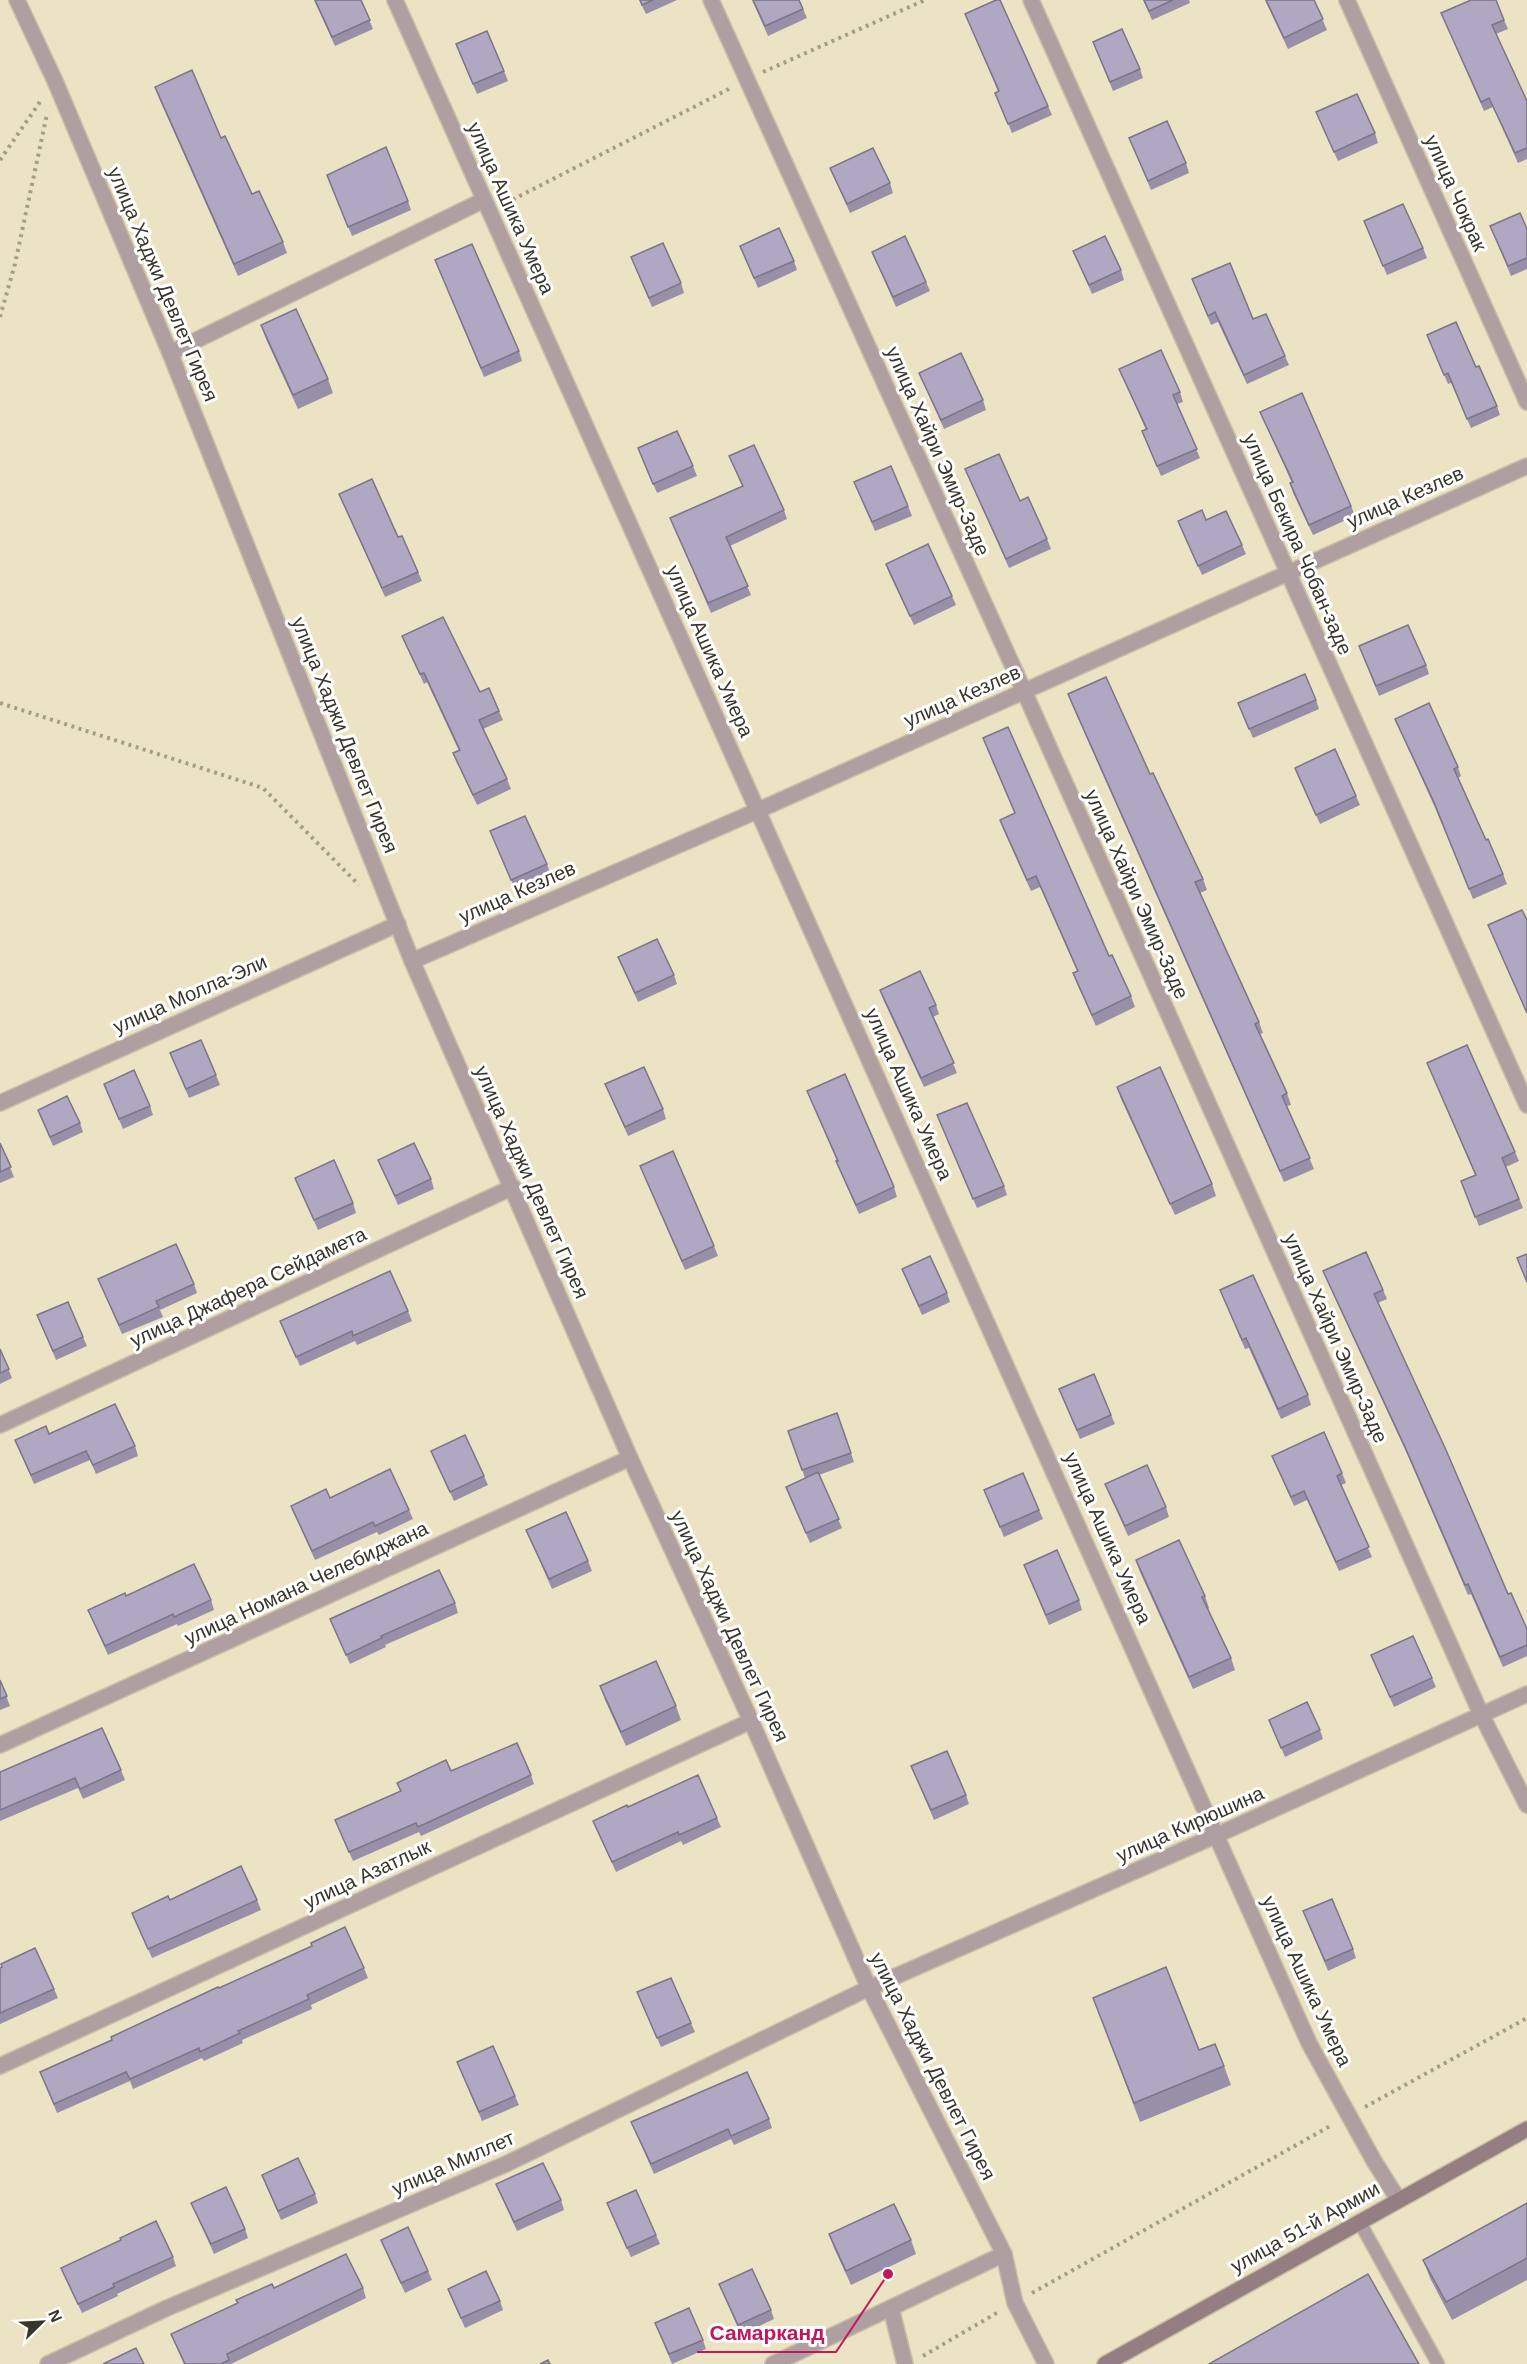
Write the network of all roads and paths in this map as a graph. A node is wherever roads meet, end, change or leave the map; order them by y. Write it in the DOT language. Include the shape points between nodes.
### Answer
graph roads {
  1 [pos="16,0"];
  2 [pos="395,0"];
  3 [pos="711,0"];
  4 [pos="924,0"];
  5 [pos="1031,0"];
  6 [pos="1347,0"];
  7 [pos="747,79"];
  8 [pos="55,81"];
  9 [pos="0,160"];
  10 [pos="487,206"];
  11 [pos="0,317"];
  12 [pos="170,353"];
  13 [pos="1527,402"];
  14 [pos="1527,466"];
  15 [pos="1287,572"];
  16 [pos="1024,691"];
  17 [pos="0,703"];
  18 [pos="759,810"];
  19 [pos="364,890"];
  20 [pos="398,924"];
  21 [pos="412,961"];
  22 [pos="0,1103"];
  23 [pos="1527,1105"];
  24 [pos="513,1188"];
  25 [pos="0,1425"];
  26 [pos="630,1458"];
  27 [pos="1527,1694"];
  28 [pos="1481,1714"];
  29 [pos="751,1720"];
  30 [pos="0,1745"];
  31 [pos="1527,1805"];
  32 [pos="1218,1835"];
  33 [pos="869,1988"];
  34 [pos="1527,2018"];
  35 [pos="0,2066"];
  36 [pos="1349,2116"];
  37 [pos="1527,2129"];
  38 [pos="1398,2199"];
  39 [pos="1359,2222"];
  40 [pos="1004,2254"];
  41 [pos="1015,2302"];
  42 [pos="891,2307"];
  43 [pos="912,2361"];
  44 [pos="48,2364"];
  45 [pos="773,2364"];
  46 [pos="1046,2364"];
  47 [pos="1105,2364"];
  48 [pos="1438,2364"];
  1 -- 8 [label="street, улица Хаджи Девлет Гирея"];
  2 -- 10 [label="street, улица Ашика Умера"];
  3 -- 7 [label="street, улица Хайри Эмир-Заде"];
  4 -- 7 [label="path"];
  5 -- 15 [label="street, улица Бекира Чобан-заде"];
  6 -- 13 [label="street, улица Чокрак"];
  7 -- 10 [label="path"];
  7 -- 16 [label="street, улица Хайри Эмир-Заде"];
  8 -- 9 [label="path"];
  8 -- 11 [label="path"];
  8 -- 12 [label="street, улица Хаджи Девлет Гирея"];
  10 -- 12 [label="street"];
  10 -- 18 [label="street, улица Ашика Умера"];
  12 -- 20 [label="street, улица Хаджи Девлет Гирея"];
  14 -- 15 [label="street, улица Кезлев"];
  15 -- 16 [label="street, улица Кезлев"];
  15 -- 23 [label="street, улица Бекира Чобан-заде"];
  16 -- 18 [label="street, улица Кезлев"];
  16 -- 28 [label="street, улица Хайри Эмир-Заде"];
  17 -- 19 [label="path" via="263,788"];
  18 -- 21 [label="street, улица Кезлев"];
  18 -- 32 [label="street, улица Ашика Умера"];
  20 -- 21 [label="street, улица Хаджи Девлет Гирея"];
  20 -- 22 [label="street, улица Молла-Эли"];
  21 -- 24 [label="street, улица Хаджи Девлет Гирея"];
  24 -- 25 [label="street, улица Джафера Сейдамета"];
  24 -- 26 [label="street, улица Хаджи Девлет Гирея"];
  26 -- 29 [label="street, улица Хаджи Девлет Гирея"];
  26 -- 30 [label="street, улица Номана Челебиджана"];
  27 -- 28 [label="street, улица Кирюшина"];
  28 -- 31 [label="street, улица Хайри Эмир-Заде"];
  28 -- 32 [label="street, улица Кирюшина"];
  29 -- 33 [label="street, улица Хаджи Девлет Гирея"];
  29 -- 35 [label="street, улица Азатлык"];
  32 -- 33 [label="street, улица Кирюшина"];
  32 -- 36 [label="street, улица Ашика Умера" via="1309,2043"];
  33 -- 40 [label="street, улица Хаджи Девлет Гирея"];
  33 -- 44 [label="street, улица Миллет" via="506,2164 167,2308"];
  34 -- 36 [label="path"];
  36 -- 38 [label="street, улица Ашика Умера"];
  36 -- 41 [label="path"];
  37 -- 38 [label="main road, улица 51-й Армии"];
  38 -- 39 [label="main road, улица 51-й Армии"];
  39 -- 47 [label="main road, улица 51-й Армии"];
  39 -- 48 [label="lane"];
  40 -- 41 [label="street, улица Хаджи Девлет Гирея"];
  40 -- 42 [label="street"];
  41 -- 43 [label="path"];
  41 -- 46 [label="street, улица Хаджи Девлет Гирея"];
  42 -- 43 [label="street"];
  42 -- 45 [label="street"];
}
